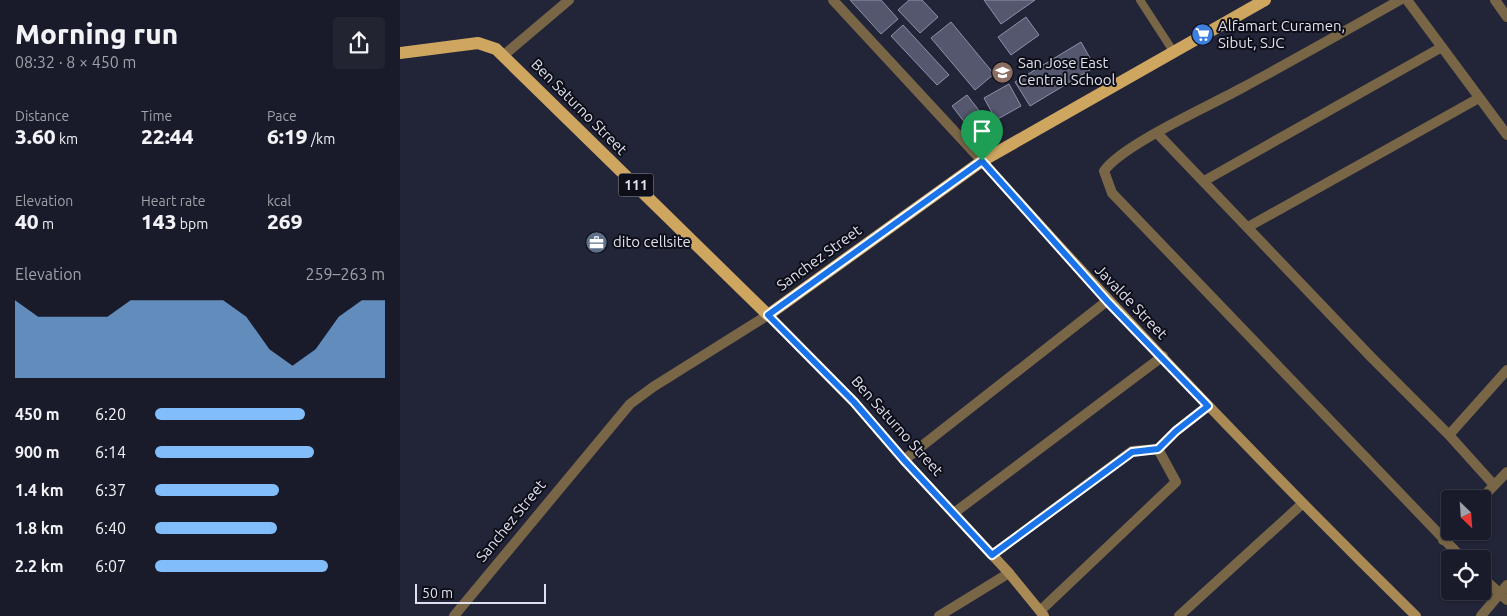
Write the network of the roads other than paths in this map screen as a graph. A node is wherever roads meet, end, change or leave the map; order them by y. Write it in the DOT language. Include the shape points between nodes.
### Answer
graph roads {
  1 [pos="569,0"];
  2 [pos="832,0"];
  3 [pos="1140,0"];
  4 [pos="1265,0"];
  5 [pos="1400,0"];
  6 [pos="1407,0"];
  7 [pos="1495,0"];
  8 [pos="1507,17"];
  9 [pos="1442,47"];
  10 [pos="1173,51"];
  11 [pos="400,53"];
  12 [pos="504,55"];
  13 [pos="1479,98"];
  14 [pos="1157,133"];
  15 [pos="1507,135"];
  16 [pos="982,161"];
  17 [pos="1204,181"];
  18 [pos="1248,227"];
  19 [pos="1108,302"];
  20 [pos="768,315"];
  21 [pos="1163,356"];
  22 [pos="1507,370"];
  23 [pos="1208,406"];
  24 [pos="1450,435"];
  25 [pos="1158,449"];
  26 [pos="904,460"];
  27 [pos="1507,472"];
  28 [pos="1494,485"];
  29 [pos="1489,490"];
  30 [pos="1302,504"];
  31 [pos="954,513"];
  32 [pos="1441,538"];
  33 [pos="1443,540"];
  34 [pos="1454,550"];
  35 [pos="992,555"];
  36 [pos="1009,573"];
  37 [pos="1491,583"];
  38 [pos="1505,593"];
  39 [pos="1042,613"];
  40 [pos="454,616"];
  41 [pos="939,616"];
  42 [pos="1179,616"];
  43 [pos="1416,616"];
  44 [pos="1481,616"];
  1 -- 12 [label="street"];
  2 -- 16 [label="street, Javalde Street"];
  3 -- 10 [label="lane"];
  4 -- 10 [label="main road, Sanchez Street"];
  5 -- 14 [label="street"];
  6 -- 9 [label="street"];
  7 -- 8 [label="street"];
  9 -- 13 [label="street"];
  9 -- 17 [label="street"];
  10 -- 16 [label="main road, Sanchez Street"];
  11 -- 12 [label="main road, 111" via="478,43"];
  12 -- 20 [label="main road, Ben Saturno Street / 111"];
  13 -- 15 [label="street"];
  13 -- 18 [label="street"];
  14 -- 17 [label="street"];
  14 -- 32 [label="street" via="1111,161 1104,171 1112,193"];
  16 -- 19 [label="street, Javalde Street"];
  16 -- 20 [label="main road, Sanchez Street"];
  17 -- 18 [label="street"];
  18 -- 24 [label="street"];
  19 -- 21 [label="street, Javalde Street"];
  19 -- 26 [label="street"];
  20 -- 26 [label="street, Ben Saturno Street" via="854,402"];
  20 -- 40 [label="street, Sanchez Street" via="630,404"];
  21 -- 23 [label="street, Javalde Street"];
  21 -- 31 [label="street"];
  22 -- 24 [label="street"];
  23 -- 25 [label="street"];
  23 -- 30 [label="street, Javalde Street"];
  24 -- 28 [label="street"];
  25 -- 35 [label="street" via="1132,452"];
  25 -- 39 [label="street" via="1176,482"];
  26 -- 31 [label="street, Ben Saturno Street"];
  27 -- 28 [label="street"];
  28 -- 29 [label="street"];
  30 -- 42 [label="street"];
  30 -- 43 [label="street, Javalde Street"];
  31 -- 35 [label="street, Ben Saturno Street"];
  33 -- 34 [label="street"];
  35 -- 36 [label="street, Ben Saturno Street"];
  36 -- 39 [label="street, Ben Saturno Street"];
  36 -- 41 [label="street"];
  37 -- 38 [label="street"];
  38 -- 44 [label="street"];
}
